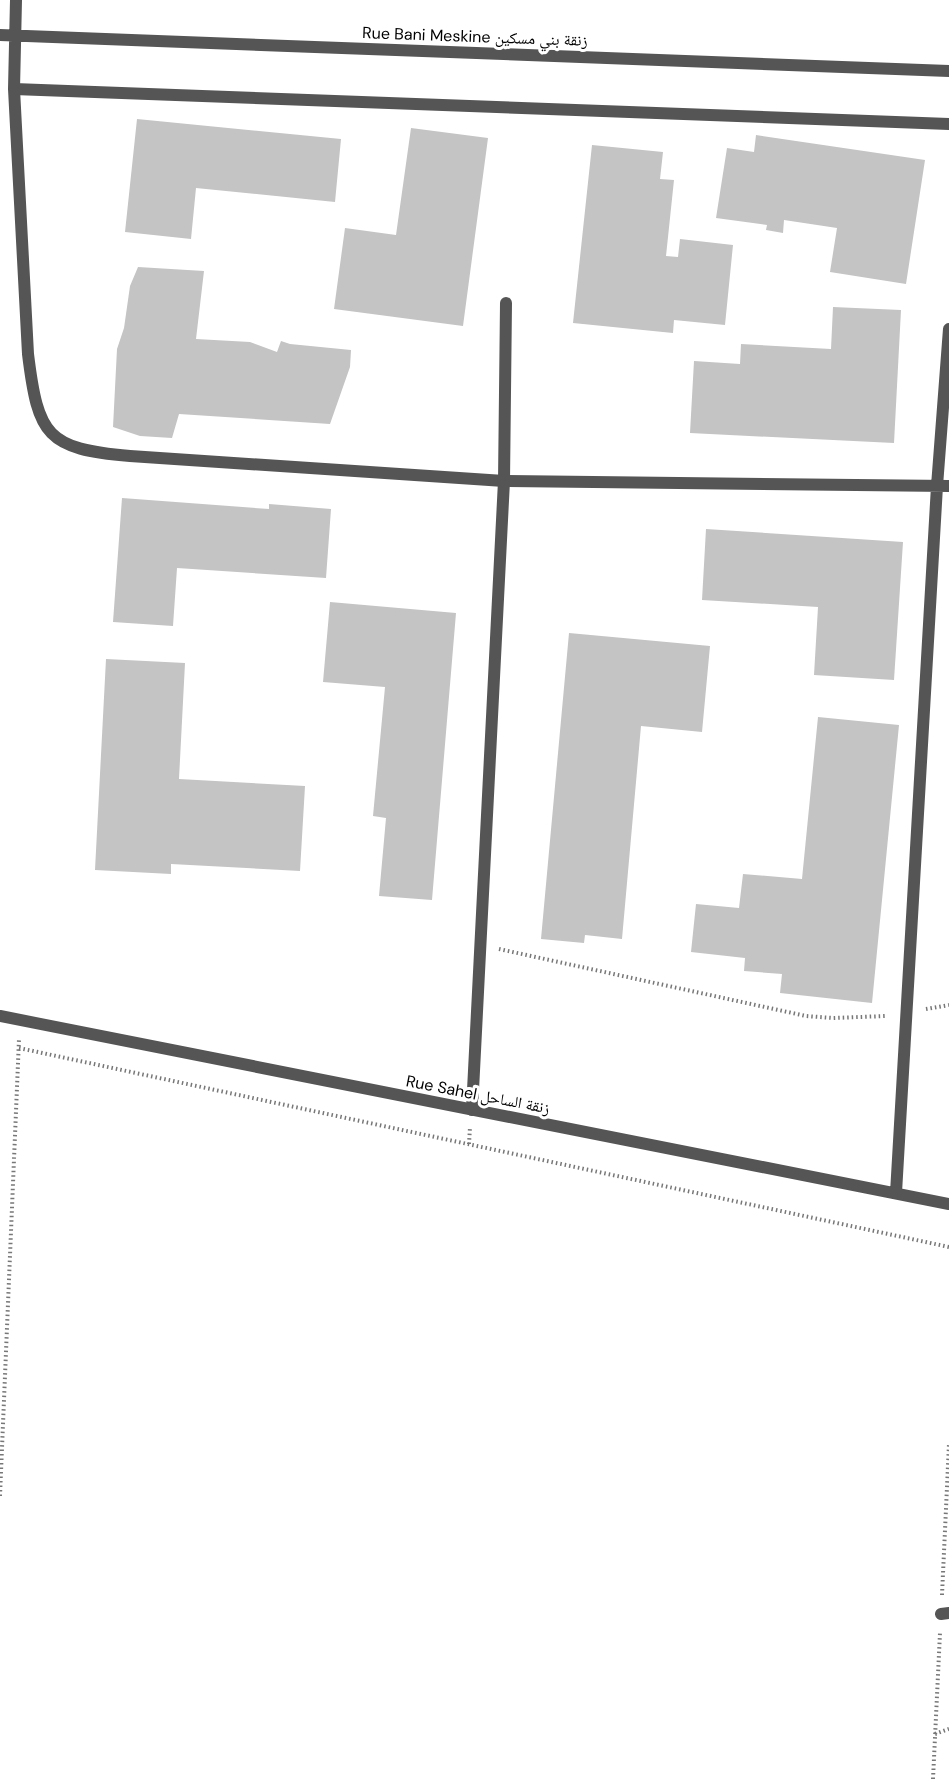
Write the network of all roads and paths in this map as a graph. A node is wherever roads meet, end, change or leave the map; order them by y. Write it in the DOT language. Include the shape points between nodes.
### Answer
graph roads {
  1 [pos="16,0"];
  2 [pos="0,34"];
  3 [pos="14,36"];
  4 [pos="949,71"];
  5 [pos="14,88"];
  6 [pos="949,124"];
  7 [pos="506,303"];
  8 [pos="949,329"];
  9 [pos="504,481"];
  10 [pos="943,486"];
  11 [pos="480,945"];
  12 [pos="949,1005"];
  13 [pos="906,1012"];
  14 [pos="0,1016"];
  15 [pos="20,1020"];
  16 [pos="19,1048"];
  17 [pos="472,1110"];
  18 [pos="896,1193"];
  19 [pos="949,1204"];
  20 [pos="949,1247"];
  21 [pos="0,1496"];
  22 [pos="949,1729"];
  23 [pos="935,1734"];
  1 -- 3 [label="street"];
  2 -- 3 [label="street, Rue Bani Meskine زنقة بني مسكين"];
  3 -- 4 [label="street, Rue Bani Meskine زنقة بني مسكين"];
  3 -- 5 [label="street"];
  5 -- 6 [label="street"];
  5 -- 9 [label="street" via="28,354 32,386 51,435 91,453"];
  7 -- 9 [label="street"];
  8 -- 10 [label="street"];
  9 -- 10 [label="street"];
  9 -- 11 [label="street"];
  10 -- 13 [label="street"];
  11 -- 13 [label="path" via="806,1016 861,1018"];
  11 -- 17 [label="street"];
  12 -- 13 [label="path"];
  13 -- 18 [label="street"];
  14 -- 15 [label="street, Rue Sahel زنقة الساحل"];
  15 -- 16 [label="path"];
  15 -- 17 [label="street, Rue Sahel زنقة الساحل"];
  16 -- 20 [label="path"];
  16 -- 21 [label="path"];
  17 -- 18 [label="street, Rue Sahel زنقة الساحل"];
  18 -- 19 [label="street, Rue Sahel زنقة الساحل"];
  22 -- 23 [label="path"];
}
